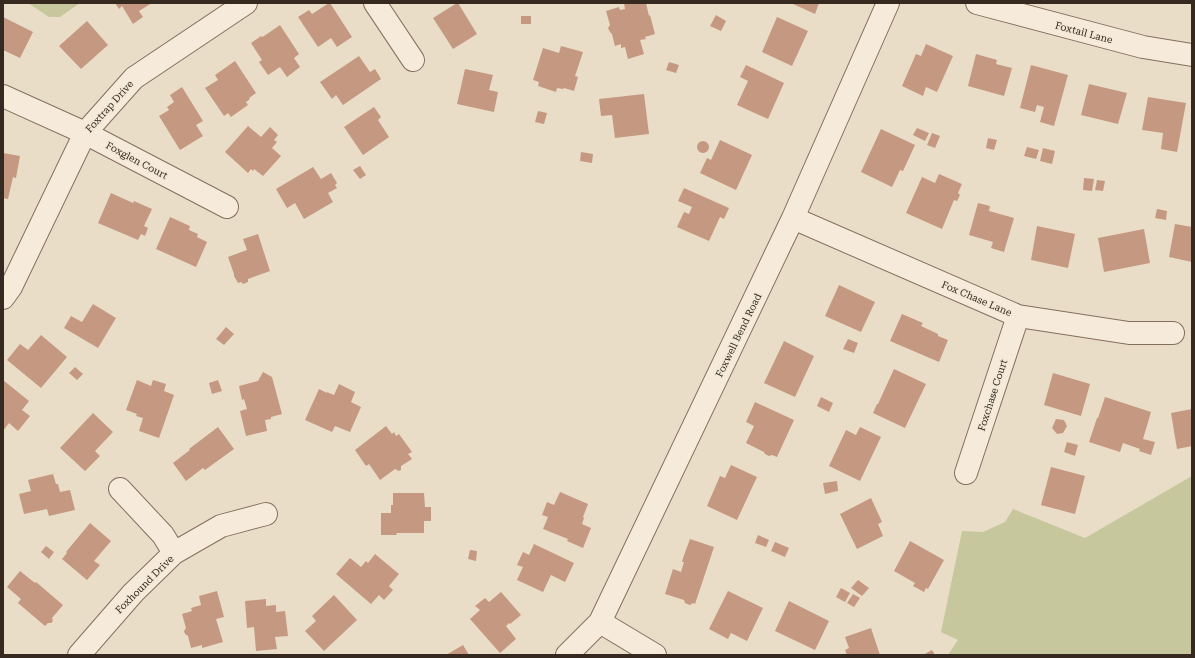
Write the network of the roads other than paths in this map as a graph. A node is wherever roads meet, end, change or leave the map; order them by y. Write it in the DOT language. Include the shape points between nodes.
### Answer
graph roads {
  1 [pos="246,3"];
  2 [pos="376,3"];
  3 [pos="888,3"];
  4 [pos="977,3"];
  5 [pos="1192,55"];
  6 [pos="413,60"];
  7 [pos="3,96"];
  8 [pos="85,133"];
  9 [pos="227,207"];
  10 [pos="794,218"];
  11 [pos="3,298"];
  12 [pos="1018,316"];
  13 [pos="1173,333"];
  14 [pos="966,473"];
  15 [pos="120,489"];
  16 [pos="266,514"];
  17 [pos="174,553"];
  18 [pos="600,622"];
  19 [pos="79,655"];
  20 [pos="567,655"];
  21 [pos="655,655"];
  1 -- 8 [label="street, Foxtrap Drive" via="134,78"];
  2 -- 6 [label="street"];
  3 -- 10 [label="street, Foxwell Bend Road"];
  4 -- 5 [label="street, Foxtail Lane" via="1143,47"];
  7 -- 8 [label="street, Foxglen Court"];
  8 -- 9 [label="street, Foxglen Court"];
  8 -- 11 [label="street, Foxtrap Drive" via="11,287"];
  10 -- 12 [label="street, Fox Chase Lane"];
  10 -- 18 [label="street, Foxwell Bend Road"];
  12 -- 13 [label="street, Fox Chase Lane" via="1129,333"];
  12 -- 14 [label="street, Foxchase Court"];
  15 -- 17 [label="street" via="163,535"];
  16 -- 17 [label="street, Foxhound Drive" via="221,526"];
  17 -- 19 [label="street, Foxhound Drive" via="133,592"];
  18 -- 20 [label="street, Foxwell Bend Road"];
  18 -- 21 [label="street"];
}
